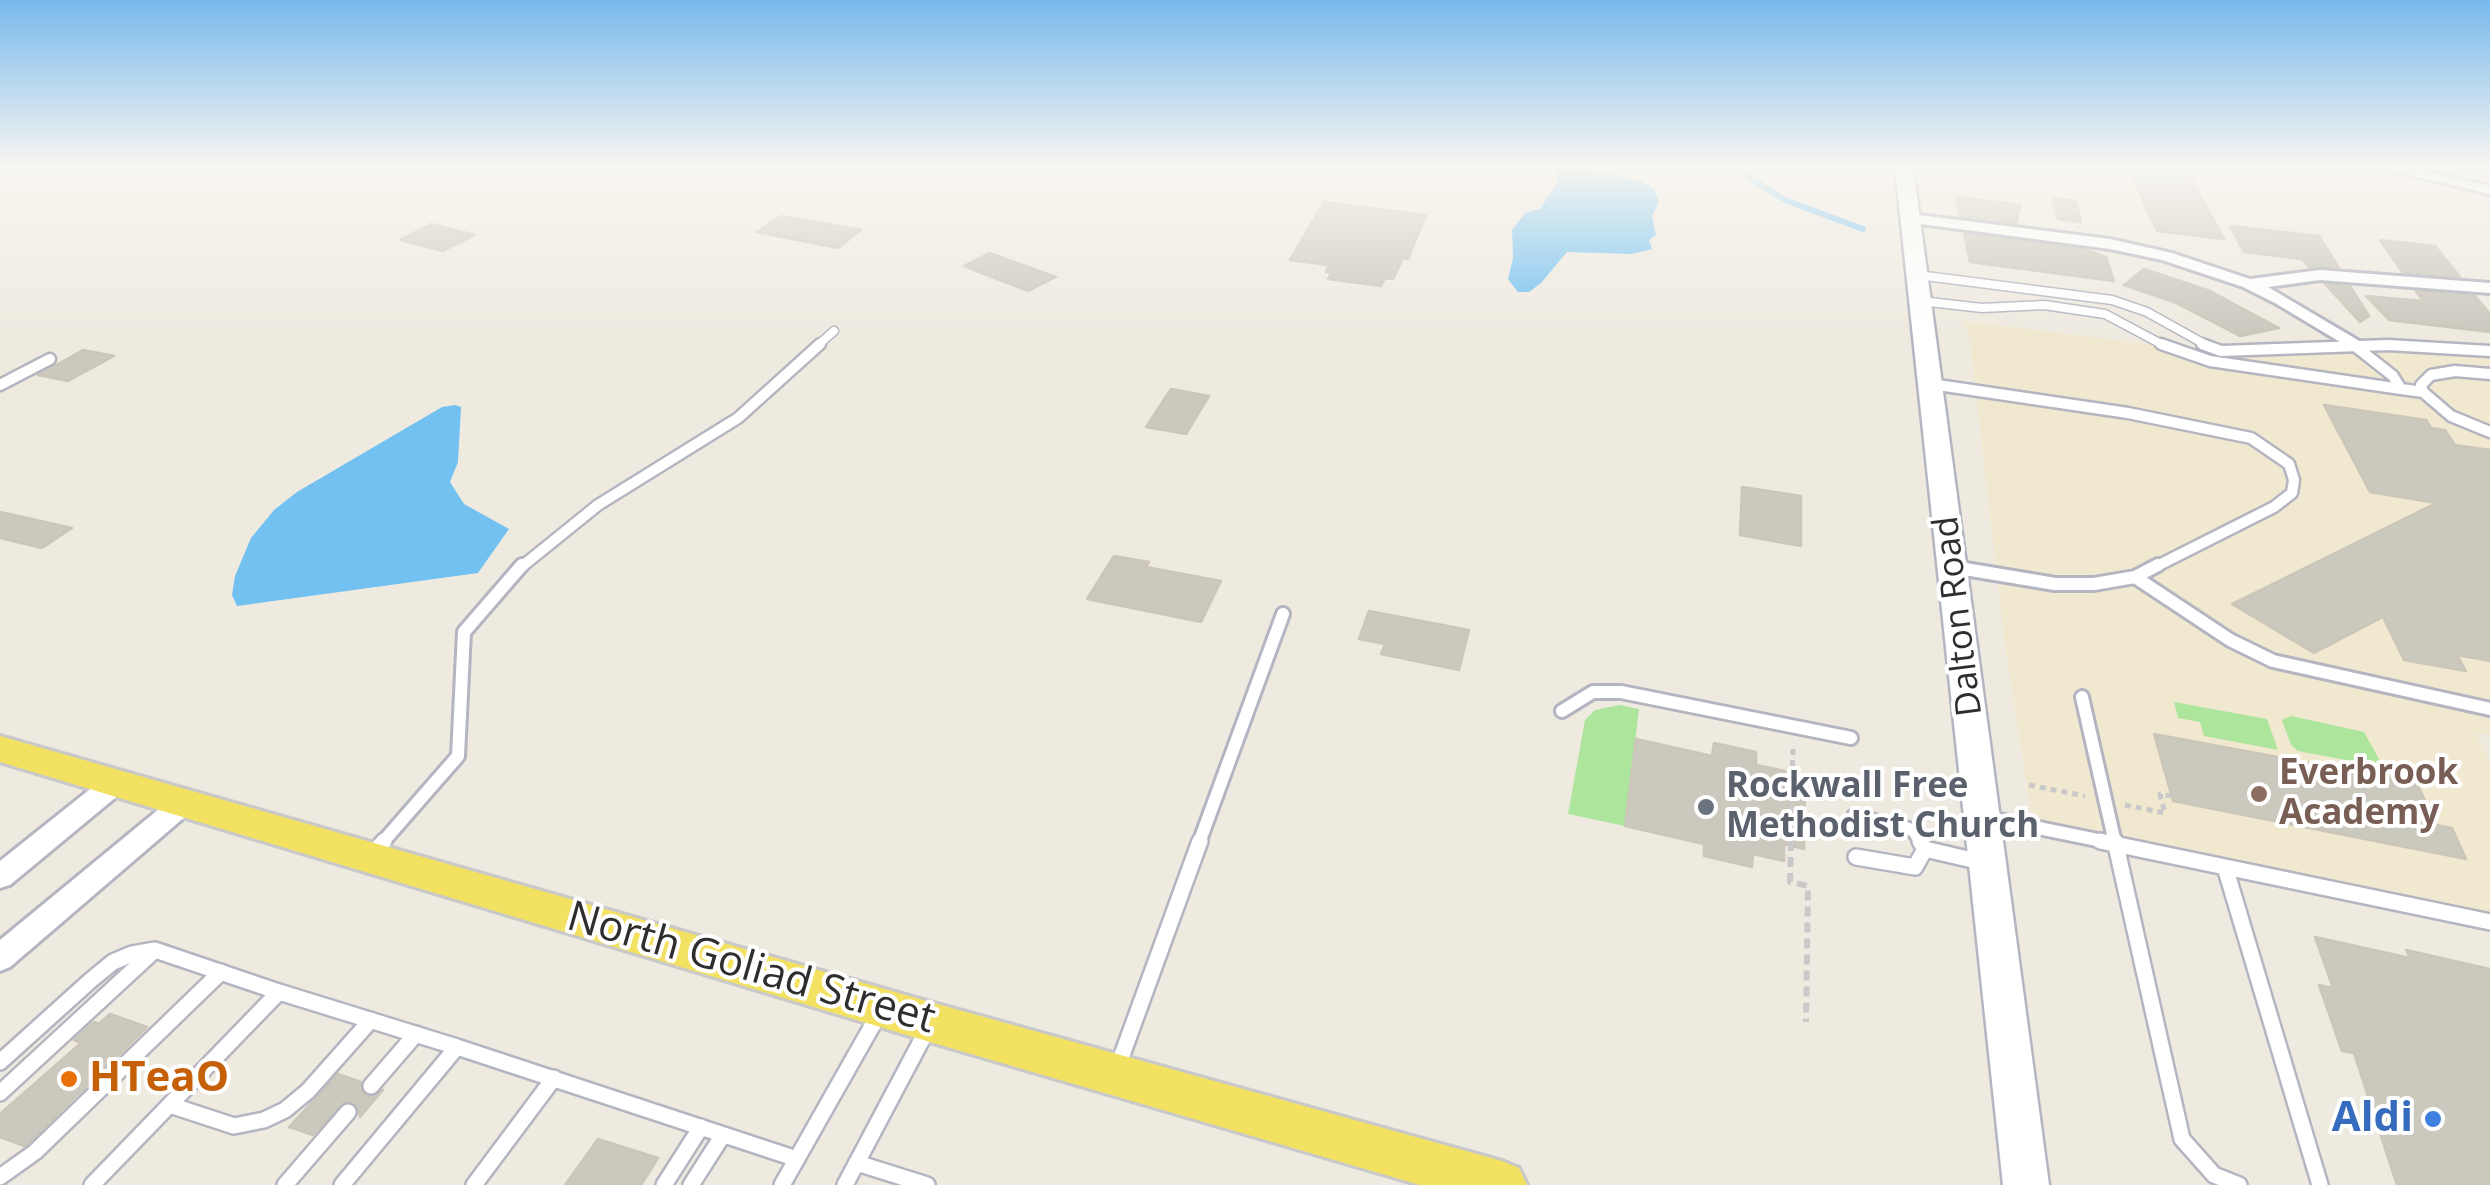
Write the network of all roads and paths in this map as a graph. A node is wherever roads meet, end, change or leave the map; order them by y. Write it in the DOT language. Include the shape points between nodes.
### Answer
graph roads {
  1 [pos="1911,222"];
  2 [pos="1935,222"];
  3 [pos="2249,284"];
  4 [pos="1920,288"];
  5 [pos="2490,288"];
  6 [pos="834,331"];
  7 [pos="2354,346"];
  8 [pos="2490,351"];
  9 [pos="50,359"];
  10 [pos="2490,374"];
  11 [pos="1932,384"];
  12 [pos="0,385"];
  13 [pos="2401,388"];
  14 [pos="2424,392"];
  15 [pos="2490,432"];
  16 [pos="1953,567"];
  17 [pos="2135,576"];
  18 [pos="1283,614"];
  19 [pos="2082,696"];
  20 [pos="2490,709"];
  21 [pos="1562,711"];
  22 [pos="1793,727"];
  23 [pos="1852,738"];
  24 [pos="0,749"];
  25 [pos="118,781"];
  26 [pos="185,802"];
  27 [pos="1854,816"];
  28 [pos="1984,816"];
  29 [pos="2116,844"];
  30 [pos="1926,850"];
  31 [pos="371,856"];
  32 [pos="1856,857"];
  33 [pos="1989,864"];
  34 [pos="2225,867"];
  35 [pos="0,877"];
  36 [pos="2490,922"];
  37 [pos="155,950"];
  38 [pos="0,958"];
  39 [pos="221,972"];
  40 [pos="280,992"];
  41 [pos="882,1008"];
  42 [pos="371,1020"];
  43 [pos="930,1022"];
  44 [pos="1806,1022"];
  45 [pos="416,1034"];
  46 [pos="457,1047"];
  47 [pos="0,1062"];
  48 [pos="1114,1074"];
  49 [pos="554,1078"];
  50 [pos="371,1086"];
  51 [pos="0,1093"];
  52 [pos="170,1105"];
  53 [pos="348,1112"];
  54 [pos="702,1127"];
  55 [pos="723,1135"];
  56 [pos="797,1159"];
  57 [pos="856,1163"];
  58 [pos="0,1177"];
  59 [pos="92,1185"];
  60 [pos="285,1185"];
  61 [pos="342,1185"];
  62 [pos="478,1185"];
  63 [pos="664,1185"];
  64 [pos="692,1185"];
  65 [pos="782,1185"];
  66 [pos="844,1185"];
  67 [pos="928,1185"];
  68 [pos="1502,1185"];
  69 [pos="2026,1185"];
  70 [pos="2239,1185"];
  71 [pos="2320,1185"];
  1 -- 4 [label="street, Dalton Road"];
  2 -- 3 [label="street" via="2140,250"];
  3 -- 5 [label="street" via="2320,275"];
  3 -- 7 [label="street"];
  4 -- 7 [label="lane" via="2112,300 2221,351"];
  4 -- 11 [label="street, Dalton Road"];
  4 -- 13 [label="lane" via="1982,308 2044,305 2105,314 2172,350 2210,360"];
  6 -- 31 [label="lane" via="738,418 598,505 524,563 464,632 458,756"];
  7 -- 8 [label="lane"];
  7 -- 13 [label="lane"];
  9 -- 12 [label="lane"];
  10 -- 14 [label="lane" via="2431,375 2421,385"];
  11 -- 16 [label="street, Dalton Road"];
  11 -- 17 [label="lane" via="2208,427 2251,438 2288,464 2292,493 2274,507"];
  13 -- 14 [label="lane"];
  14 -- 15 [label="lane" via="2451,416"];
  16 -- 17 [label="lane" via="2055,584"];
  16 -- 28 [label="street, Dalton Road"];
  17 -- 20 [label="lane" via="2272,661"];
  18 -- 48 [label="lane"];
  19 -- 29 [label="lane"];
  21 -- 22 [label="lane" via="1593,692 1621,692"];
  22 -- 23 [label="lane"];
  22 -- 44 [label="path" via="1790,882 1808,886"];
  24 -- 25 [label="main road, North Goliad Street"];
  25 -- 26 [label="main road, North Goliad Street"];
  25 -- 35 [label="street"];
  26 -- 31 [label="main road, North Goliad Street"];
  26 -- 38 [label="street"];
  27 -- 30 [label="lane" via="1913,830"];
  28 -- 29 [label="lane"];
  28 -- 33 [label="street, Dalton Road"];
  29 -- 34 [label="lane"];
  29 -- 70 [label="lane" via="2182,1140 2214,1175"];
  30 -- 32 [label="lane" via="1916,867"];
  30 -- 33 [label="lane"];
  31 -- 41 [label="main road, North Goliad Street"];
  33 -- 69 [label="street, Dalton Road"];
  34 -- 36 [label="lane"];
  34 -- 71 [label="lane"];
  37 -- 39 [label="lane"];
  37 -- 47 [label="lane" via="113,962"];
  37 -- 51 [label="lane"];
  39 -- 40 [label="lane"];
  39 -- 58 [label="lane" via="35,1152"];
  40 -- 42 [label="lane"];
  40 -- 52 [label="lane"];
  41 -- 43 [label="main road, North Goliad Street"];
  41 -- 56 [label="lane"];
  42 -- 45 [label="lane"];
  42 -- 52 [label="lane" via="308,1091 264,1120 234,1126"];
  43 -- 48 [label="main road, North Goliad Street"];
  43 -- 57 [label="lane"];
  45 -- 46 [label="lane"];
  45 -- 50 [label="lane"];
  46 -- 49 [label="lane"];
  46 -- 61 [label="lane"];
  48 -- 68 [label="main road, North Goliad Street"];
  49 -- 54 [label="lane"];
  49 -- 62 [label="lane"];
  52 -- 59 [label="lane"];
  53 -- 60 [label="lane"];
  54 -- 55 [label="lane"];
  54 -- 63 [label="lane"];
  55 -- 56 [label="lane"];
  55 -- 64 [label="lane"];
  56 -- 65 [label="lane"];
  57 -- 66 [label="lane"];
  57 -- 67 [label="lane"];
}
